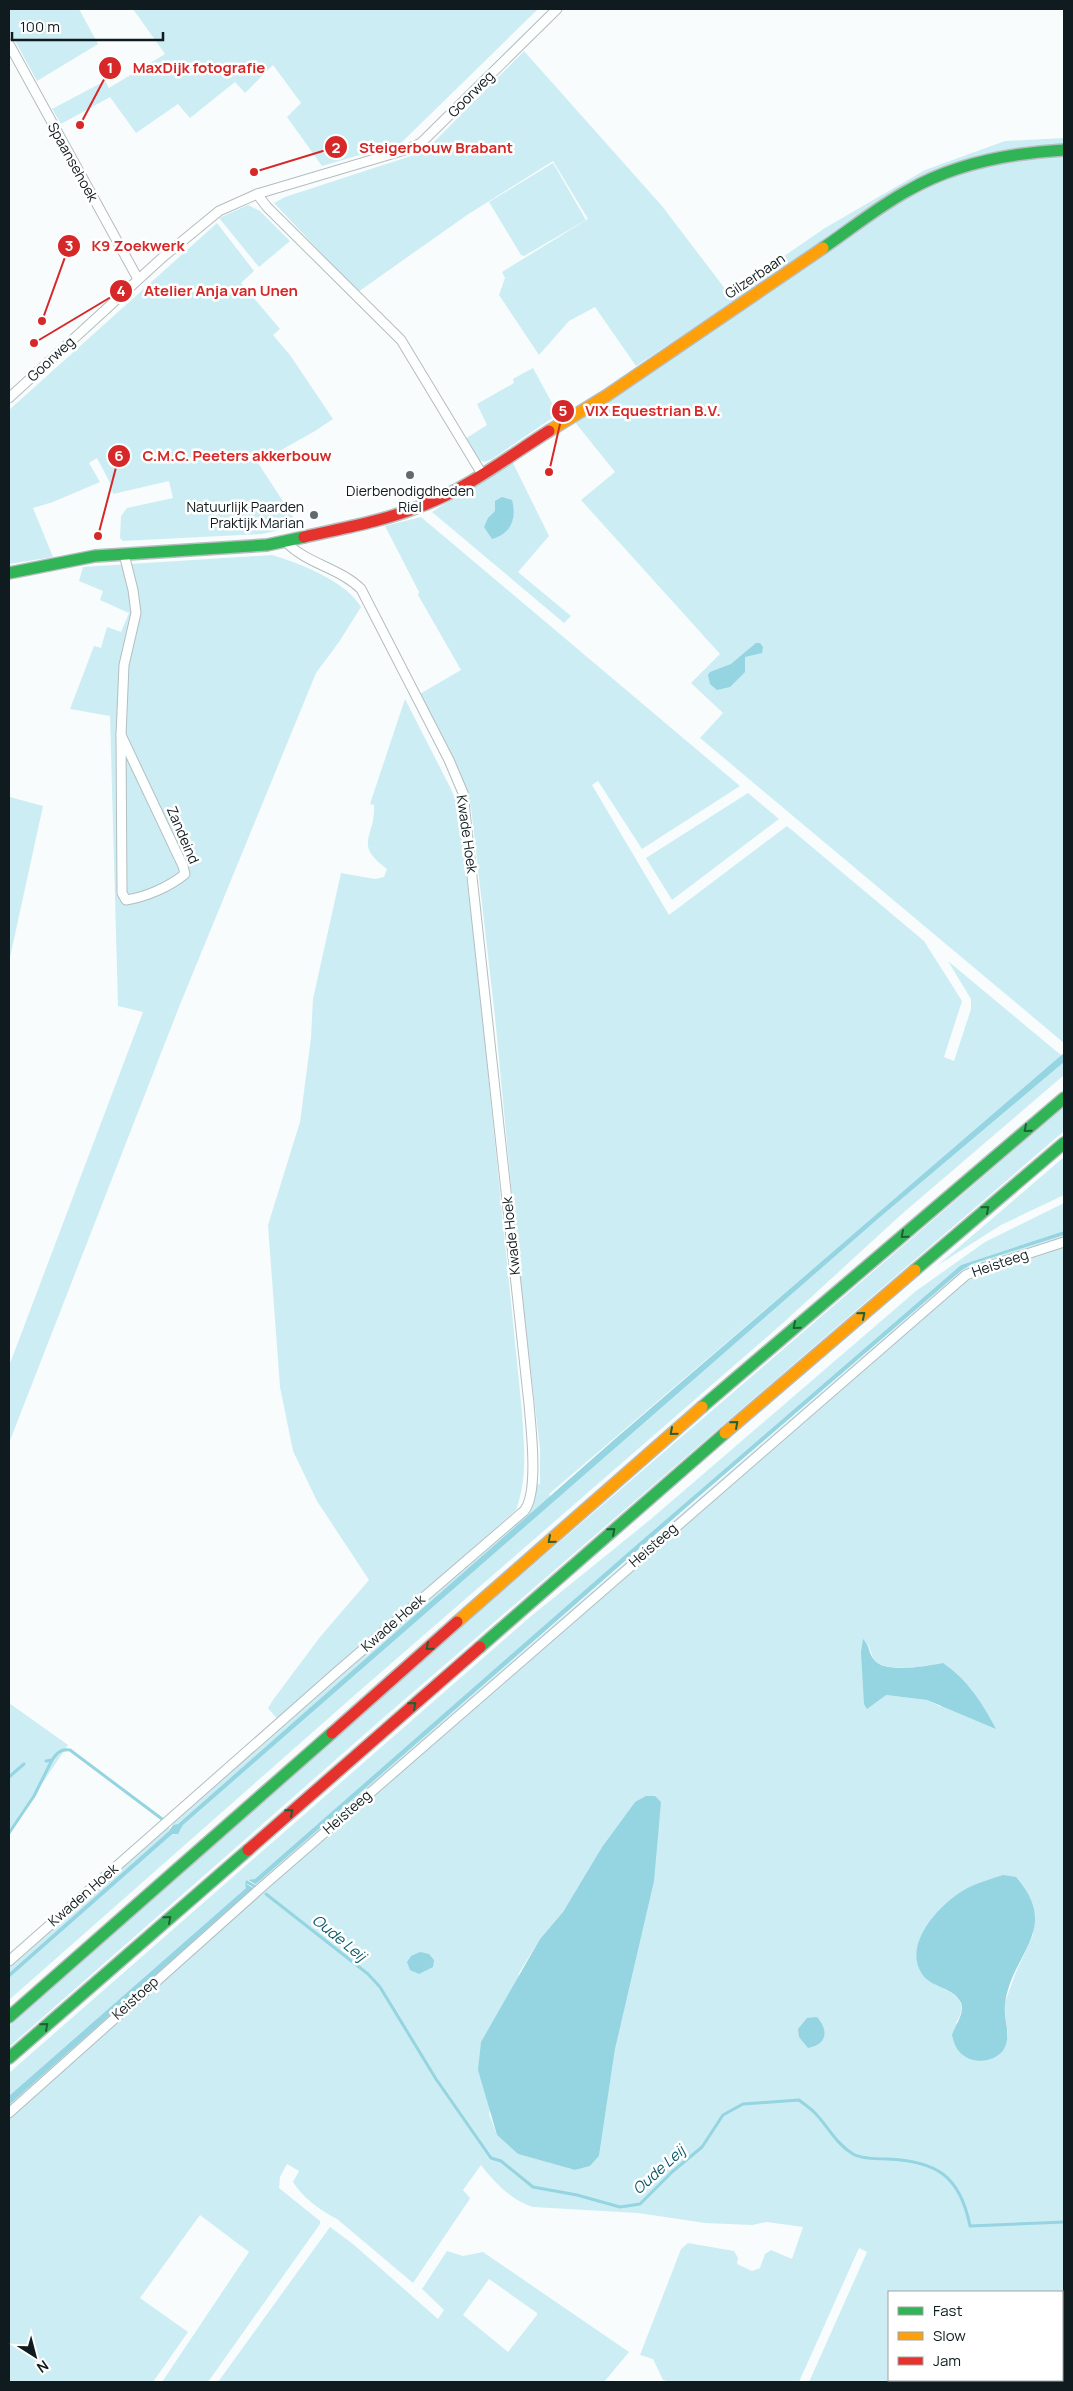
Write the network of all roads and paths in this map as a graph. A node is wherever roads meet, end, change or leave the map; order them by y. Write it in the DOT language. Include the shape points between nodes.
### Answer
graph roads {
  1 [pos="557,9"];
  2 [pos="9,44"];
  3 [pos="1064,150"];
  4 [pos="258,194"];
  5 [pos="138,279"];
  6 [pos="9,398"];
  7 [pos="482,474"];
  8 [pos="286,542"];
  9 [pos="124,554"];
  10 [pos="9,573"];
  11 [pos="121,735"];
  12 [pos="1064,1098"];
  13 [pos="1064,1143"];
  14 [pos="1064,1242"];
  15 [pos="158,1830"];
  16 [pos="263,1886"];
  17 [pos="9,1961"];
  18 [pos="9,2017"];
  19 [pos="9,2058"];
  20 [pos="9,2113"];
  1 -- 4 [label="street, Goorweg" via="421,142 405,150"];
  2 -- 5 [label="street, Spaansehoek"];
  3 -- 7 [label="main road, Gilzerbaan" via="992,158 937,176 908,190 620,386"];
  4 -- 5 [label="street, Goorweg" via="218,210"];
  4 -- 7 [label="street" via="267,207 401,340"];
  5 -- 6 [label="street, Goorweg"];
  7 -- 8 [label="main road" via="448,495 406,513"];
  8 -- 9 [label="main road" via="249,548"];
  8 -- 15 [label="street, Kwade Hoek" via="295,551 348,578 361,589 463,793 529,1404 531,1498 524,1511"];
  9 -- 10 [label="main road" via="96,556"];
  9 -- 11 [label="street, Zandeind" via="136,613 124,665"];
  11 -- 11 [label="street, Zandeind" via="122,893 126,900 139,898 185,874"];
  12 -- 18 [label="main road, one-way" via="738,1375"];
  19 -- 13 [label="main road, one-way" via="796,1370"];
  14 -- 16 [label="street, Heisteeg" via="966,1275"];
  15 -- 17 [label="street, Kwaden Hoek"];
  16 -- 20 [label="street, Keistoep"];
}
